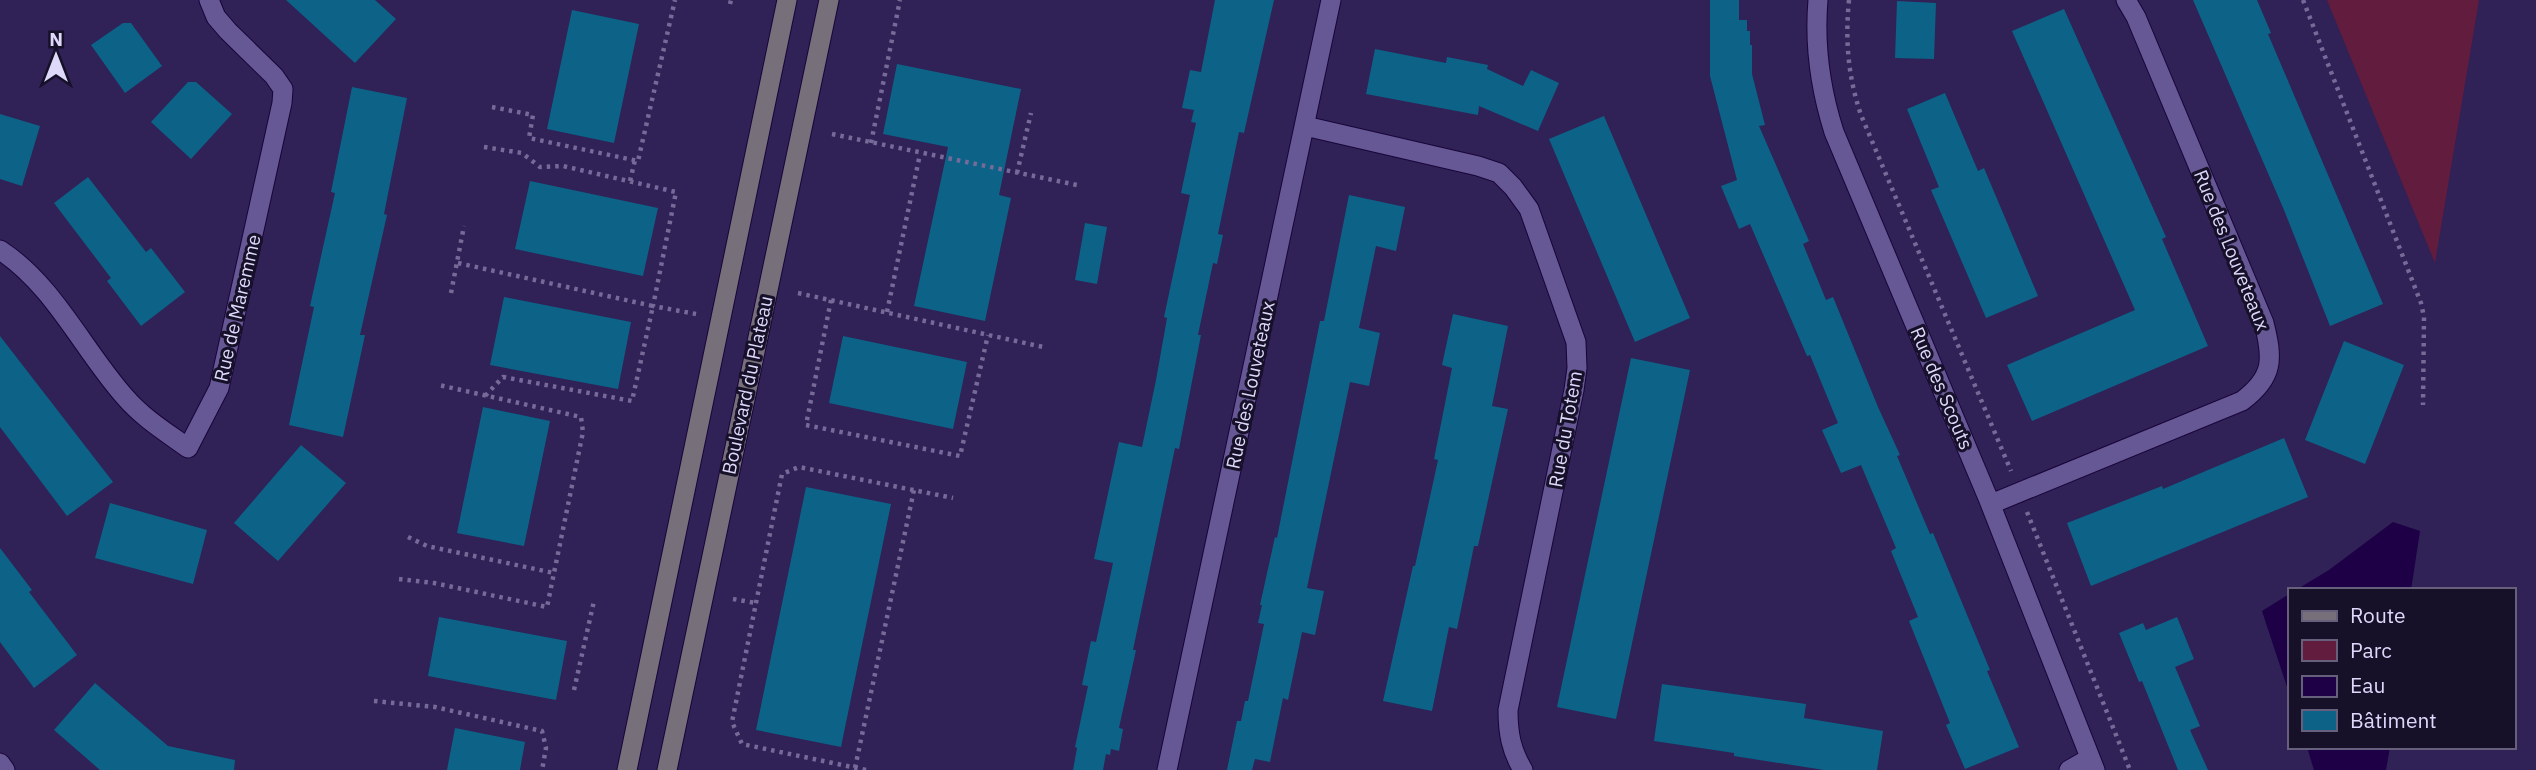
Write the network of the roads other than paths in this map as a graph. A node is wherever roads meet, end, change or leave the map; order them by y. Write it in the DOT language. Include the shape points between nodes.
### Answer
graph roads {
  1 [pos="209,0"];
  2 [pos="787,0"];
  3 [pos="829,0"];
  4 [pos="1331,0"];
  5 [pos="1818,0"];
  6 [pos="2126,0"];
  7 [pos="1305,126"];
  8 [pos="0,250"];
  9 [pos="1991,504"];
  10 [pos="0,763"];
  11 [pos="2093,764"];
  12 [pos="5,770"];
  13 [pos="627,770"];
  14 [pos="667,770"];
  15 [pos="1167,770"];
  16 [pos="1523,770"];
  17 [pos="2069,770"];
  1 -- 8 [label="street, Rue de Maremme" via="216,18 284,89 219,388 188,448 144,417 31,274"];
  2 -- 13 [label="main road, Boulevard du Plateau"];
  3 -- 14 [label="main road, Boulevard du Plateau"];
  4 -- 7 [label="street, Rue des Louveteaux"];
  5 -- 9 [label="street, Rue des Scouts" via="1819,75 1834,132"];
  6 -- 9 [label="street, Rue des Louveteaux" via="2264,323 2268,372 2242,401"];
  7 -- 15 [label="street, Rue des Louveteaux"];
  7 -- 16 [label="street, Rue du Totem" via="1499,173 1529,209 1570,319 1576,342 1574,390 1508,710 1511,747"];
  9 -- 11 [label="street, Rue des Scouts"];
  10 -- 12 [label="street"];
  11 -- 17 [label="street"];
}
